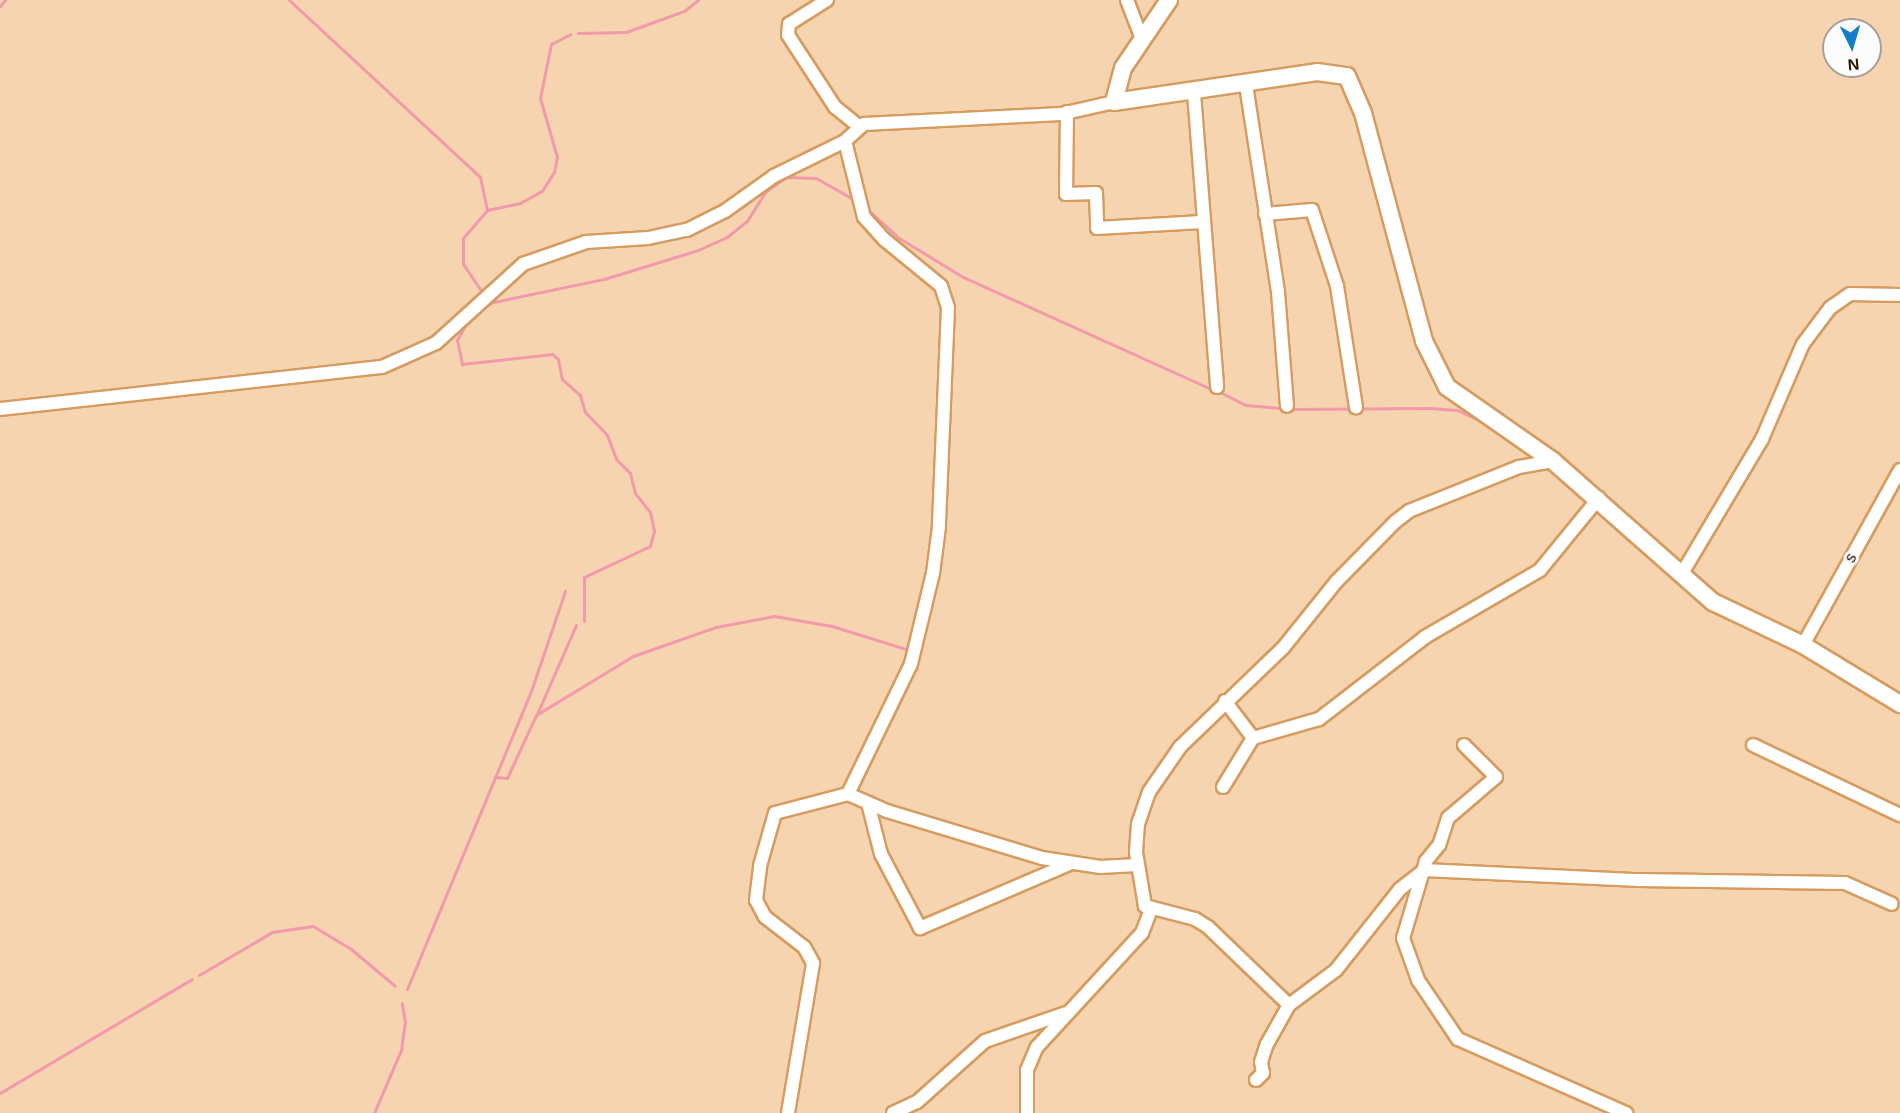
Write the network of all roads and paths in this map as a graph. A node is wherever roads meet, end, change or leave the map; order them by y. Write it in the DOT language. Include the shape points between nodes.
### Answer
graph roads {
  1 [pos="827,0"];
  2 [pos="1127,0"];
  3 [pos="1169,0"];
  4 [pos="1142,39"];
  5 [pos="1246,85"];
  6 [pos="1194,93"];
  7 [pos="1114,102"];
  8 [pos="1067,112"];
  9 [pos="860,127"];
  10 [pos="845,141"];
  11 [pos="1265,214"];
  12 [pos="1202,222"];
  13 [pos="1900,295"];
  14 [pos="1217,387"];
  15 [pos="1287,406"];
  16 [pos="1356,408"];
  17 [pos="0,409"];
  18 [pos="1553,461"];
  19 [pos="1900,470"];
  20 [pos="1599,498"];
  21 [pos="1681,575"];
  22 [pos="1803,645"];
  23 [pos="1225,701"];
  24 [pos="1900,704"];
  25 [pos="1253,738"];
  26 [pos="1464,745"];
  27 [pos="1753,746"];
  28 [pos="1223,787"];
  29 [pos="848,794"];
  30 [pos="868,803"];
  31 [pos="1900,815"];
  32 [pos="1069,864"];
  33 [pos="1137,865"];
  34 [pos="1424,870"];
  35 [pos="1892,904"];
  36 [pos="1151,910"];
  37 [pos="1289,1005"];
  38 [pos="1067,1012"];
  39 [pos="1256,1080"];
  40 [pos="788,1113"];
  41 [pos="894,1113"];
  42 [pos="1027,1113"];
  43 [pos="1626,1113"];
  1 -- 9 [label="street" via="789,24 788,35 835,107"];
  2 -- 4 [label="street"];
  3 -- 4 [label="street"];
  4 -- 7 [label="street" via="1117,78"];
  5 -- 6 [label="street"];
  5 -- 11 [label="street"];
  5 -- 18 [label="street" via="1317,72 1347,76 1363,113 1424,341 1438,373 1456,396"];
  6 -- 7 [label="street"];
  6 -- 12 [label="street"];
  7 -- 8 [label="street"];
  8 -- 9 [label="street" via="876,122"];
  8 -- 12 [label="street" via="1066,194 1096,193 1097,228"];
  9 -- 10 [label="street"];
  10 -- 17 [label="street" via="774,176 725,211 687,230 648,238 586,242 523,264 436,343 394,363 354,373"];
  10 -- 29 [label="street" via="860,210 885,240 941,286 948,308 939,527 933,573 910,664"];
  11 -- 15 [label="street"];
  11 -- 16 [label="street" via="1312,210 1337,286"];
  12 -- 14 [label="street"];
  13 -- 21 [label="street" via="1850,294 1830,308 1803,344 1762,439"];
  18 -- 20 [label="street"];
  18 -- 23 [label="street" via="1519,467 1409,511 1336,582 1283,648"];
  19 -- 22 [label="street, s"];
  20 -- 21 [label="street"];
  20 -- 25 [label="street" via="1540,570 1425,637 1318,719"];
  21 -- 22 [label="street" via="1713,602"];
  22 -- 24 [label="street"];
  23 -- 25 [label="street"];
  23 -- 33 [label="street" via="1180,747 1149,792 1138,824"];
  25 -- 28 [label="street"];
  26 -- 34 [label="street" via="1496,777 1448,818 1439,845"];
  27 -- 31 [label="street"];
  29 -- 30 [label="street"];
  29 -- 40 [label="street" via="775,813 760,866 759,909 804,947 813,963"];
  30 -- 32 [label="street"];
  30 -- 32 [label="street" via="881,854 921,928"];
  32 -- 33 [label="street"];
  33 -- 36 [label="street" via="1145,906"];
  34 -- 35 [label="street" via="1593,879 1845,883"];
  34 -- 37 [label="street" via="1400,889 1336,970"];
  34 -- 43 [label="street" via="1403,938 1418,980 1449,1030 1458,1039"];
  36 -- 37 [label="street" via="1195,918"];
  36 -- 38 [label="street" via="1142,933"];
  37 -- 39 [label="street" via="1267,1044 1261,1062 1263,1073"];
  38 -- 41 [label="street" via="985,1041 917,1102"];
  38 -- 42 [label="street" via="1031,1059 1024,1094"];
}
